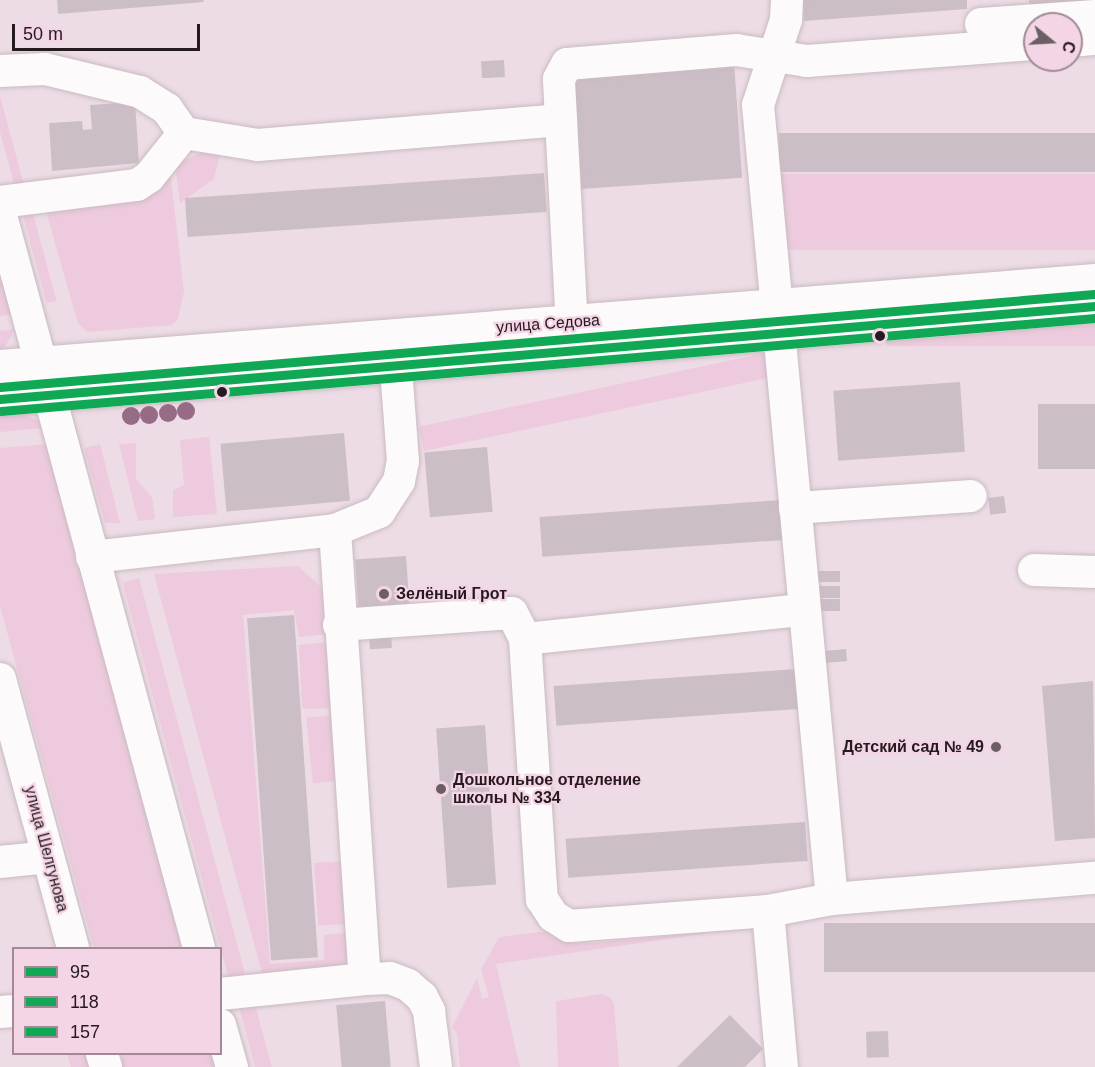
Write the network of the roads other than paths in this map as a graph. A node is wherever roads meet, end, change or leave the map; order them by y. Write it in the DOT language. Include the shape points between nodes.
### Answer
graph roads {
  1 [pos="787,0"];
  2 [pos="1095,16"];
  3 [pos="981,24"];
  4 [pos="1023,40"];
  5 [pos="774,56"];
  6 [pos="0,70"];
  7 [pos="561,120"];
  8 [pos="184,133"];
  9 [pos="0,202"];
  10 [pos="0,212"];
  11 [pos="1095,279"];
  12 [pos="1095,306"];
  13 [pos="775,320"];
  14 [pos="572,336"];
  15 [pos="395,351"];
  16 [pos="41,362"];
  17 [pos="0,366"];
  18 [pos="50,395"];
  19 [pos="0,399"];
  20 [pos="971,496"];
  21 [pos="795,508"];
  22 [pos="335,530"];
  23 [pos="92,557"];
  24 [pos="1034,570"];
  25 [pos="1095,572"];
  26 [pos="803,610"];
  27 [pos="339,625"];
  28 [pos="525,639"];
  29 [pos="3,699"];
  30 [pos="48,857"];
  31 [pos="0,862"];
  32 [pos="1095,878"];
  33 [pos="832,899"];
  34 [pos="768,911"];
  35 [pos="73,947"];
  36 [pos="199,947"];
  37 [pos="365,979"];
  38 [pos="222,994"];
  39 [pos="222,1032"];
  40 [pos="232,1067"];
  41 [pos="436,1067"];
  42 [pos="782,1067"];
  1 -- 5 [label="street" via="786,20"];
  2 -- 3 [label="street"];
  3 -- 4 [label="street"];
  3 -- 5 [label="street" via="807,61"];
  5 -- 7 [label="street" via="736,50 575,61 567,64 559,79"];
  5 -- 13 [label="street" via="758,105"];
  6 -- 8 [label="street" via="45,69 140,92 166,109"];
  7 -- 8 [label="street" via="258,145"];
  7 -- 14 [label="street"];
  8 -- 9 [label="street" via="149,177 137,185"];
  10 -- 16 [label="street"];
  11 -- 13 [label="main road, улица Седова"];
  12 -- 13 [label="main road, улица Седова"];
  13 -- 14 [label="main road, улица Седова"];
  13 -- 21 [label="street"];
  14 -- 15 [label="main road, улица Седова"];
  15 -- 16 [label="main road, улица Седова"];
  15 -- 18 [label="main road, улица Седова"];
  15 -- 22 [label="street" via="403,461 399,481 379,512"];
  16 -- 17 [label="main road, улица Седова"];
  16 -- 18 [label="street"];
  18 -- 19 [label="main road, улица Седова"];
  18 -- 23 [label="street"];
  20 -- 21 [label="street"];
  21 -- 26 [label="street"];
  22 -- 23 [label="street"];
  22 -- 27 [label="street"];
  23 -- 36 [label="street"];
  24 -- 25 [label="street"];
  26 -- 28 [label="street"];
  26 -- 33 [label="street" via="829,766"];
  27 -- 28 [label="street" via="512,613"];
  27 -- 37 [label="street"];
  28 -- 34 [label="street" via="538,875 542,899 553,916 569,926"];
  29 -- 30 [label="street, улица Шелгунова"];
  30 -- 31 [label="street"];
  30 -- 35 [label="street, улица Шелгунова"];
  32 -- 33 [label="street"];
  33 -- 34 [label="street"];
  34 -- 42 [label="street"];
  37 -- 38 [label="street"];
  37 -- 41 [label="street" via="390,978 408,985 422,997 429,1011"];
  39 -- 40 [label="street"];
}
